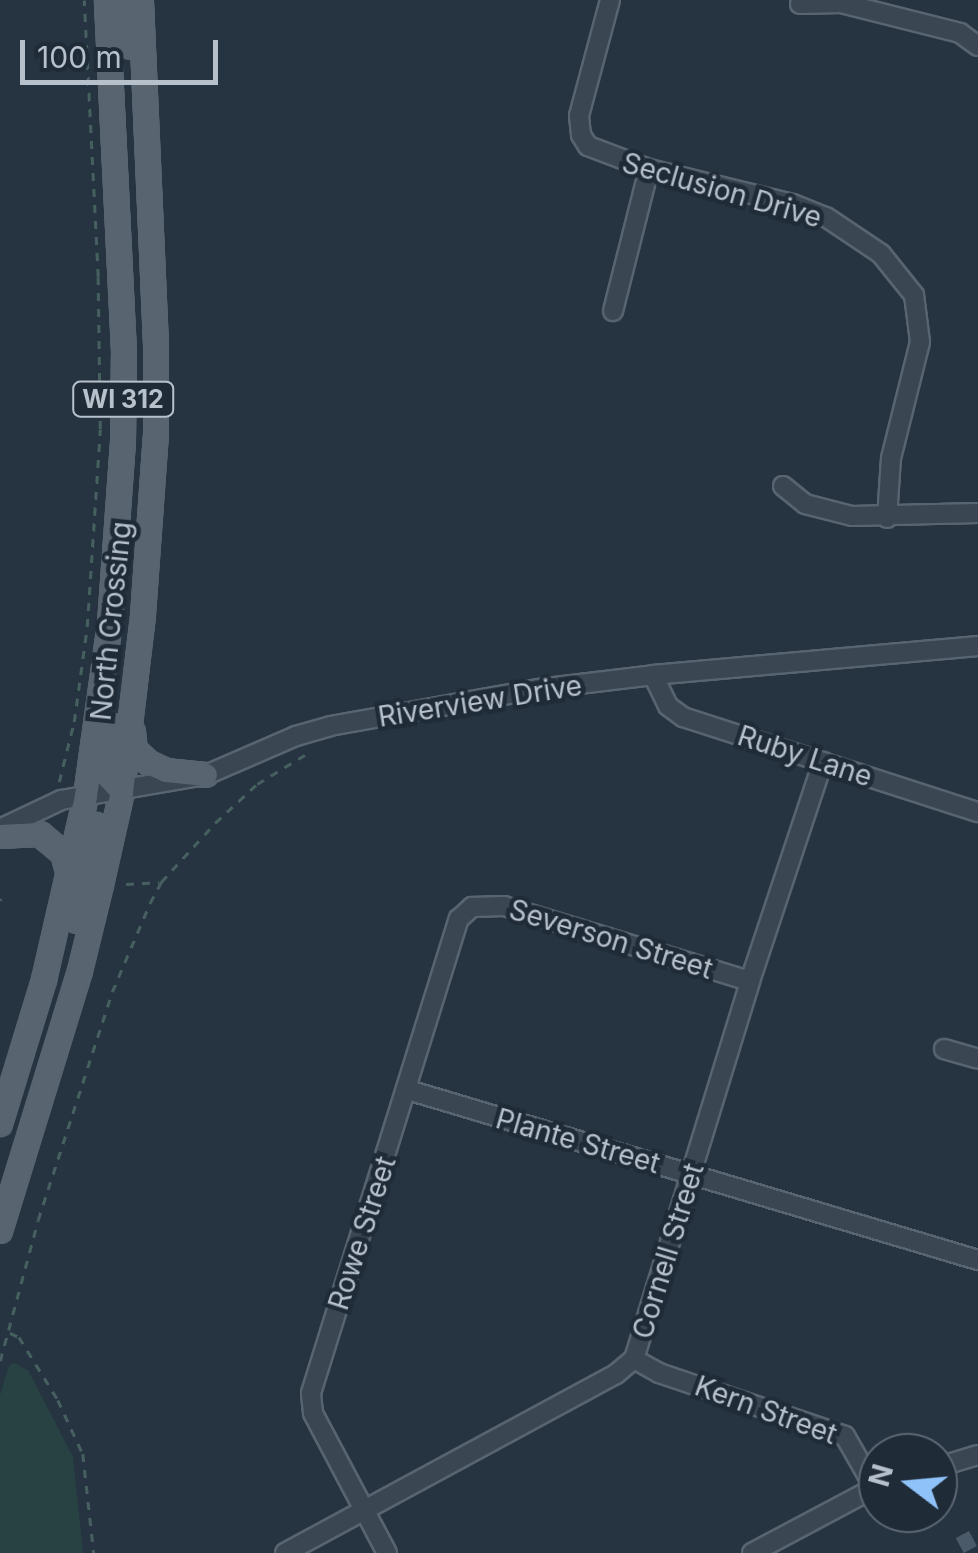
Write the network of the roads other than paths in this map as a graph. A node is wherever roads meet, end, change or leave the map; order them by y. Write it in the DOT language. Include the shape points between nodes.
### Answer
graph roads {
  1 [pos="107,0"];
  2 [pos="124,0"];
  3 [pos="141,0"];
  4 [pos="610,0"];
  5 [pos="800,4"];
  6 [pos="978,46"];
  7 [pos="148,164"];
  8 [pos="649,169"];
  9 [pos="613,311"];
  10 [pos="783,486"];
  11 [pos="978,513"];
  12 [pos="887,518"];
  13 [pos="118,534"];
  14 [pos="978,646"];
  15 [pos="653,674"];
  16 [pos="132,710"];
  17 [pos="823,762"];
  18 [pos="206,775"];
  19 [pos="122,792"];
  20 [pos="86,796"];
  21 [pos="978,812"];
  22 [pos="0,832"];
  23 [pos="68,882"];
  24 [pos="472,907"];
  25 [pos="750,982"];
  26 [pos="944,1049"];
  27 [pos="54,1058"];
  28 [pos="978,1059"];
  29 [pos="408,1090"];
  30 [pos="0,1124"];
  31 [pos="693,1174"];
  32 [pos="0,1231"];
  33 [pos="978,1260"];
  34 [pos="634,1359"];
  35 [pos="858,1457"];
  36 [pos="858,1497"];
  37 [pos="363,1511"];
  38 [pos="285,1553"];
  39 [pos="386,1553"];
  40 [pos="752,1553"];
  1 -- 13 [label="main road, North Crossing / WI 312" via="124,352"];
  2 -- 7 [label="main road"];
  3 -- 7 [label="main road, North Crossing / WI 312"];
  4 -- 8 [label="street, Seclusion Drive" via="579,116 581,135 600,154"];
  5 -- 6 [label="street" via="841,3 960,33"];
  7 -- 16 [label="main road, North Crossing / WI 312" via="156,435"];
  8 -- 9 [label="street"];
  8 -- 12 [label="street, Seclusion Drive" via="826,217 881,254 914,294 920,342 892,458"];
  10 -- 12 [label="street" via="806,504"];
  11 -- 12 [label="street"];
  13 -- 19 [label="main road" via="122,632 108,769"];
  13 -- 20 [label="main road, North Crossing / WI 312"];
  14 -- 15 [label="street, Riverview Drive"];
  15 -- 17 [label="street, Ruby Lane" via="668,706 683,717"];
  15 -- 18 [label="street, Riverview Drive" via="330,726"];
  16 -- 18 [label="main road" via="133,742 141,757 166,770"];
  16 -- 19 [label="main road, North Crossing / WI 312"];
  17 -- 21 [label="street, Ruby Lane"];
  17 -- 25 [label="street, Cornell Street"];
  18 -- 19 [label="street, Riverview Drive"];
  19 -- 20 [label="street, Riverview Drive"];
  19 -- 27 [label="main road, North Crossing / WI 312"];
  20 -- 22 [label="street, Riverview Drive" via="61,800"];
  20 -- 23 [label="main road, North Crossing / WI 312"];
  20 -- 27 [label="main road" via="96,803 97,815"];
  22 -- 23 [label="main road" via="33,832 54,842 68,862"];
  23 -- 30 [label="main road, North Crossing / WI 312"];
  24 -- 25 [label="street, Severson Street" via="504,906"];
  24 -- 29 [label="street, Rowe Street" via="453,932"];
  25 -- 31 [label="street, Cornell Street"];
  26 -- 28 [label="street"];
  27 -- 32 [label="main road, North Crossing / WI 312"];
  29 -- 31 [label="street, Plante Street"];
  29 -- 37 [label="street, Rowe Street" via="311,1394 312,1413"];
  31 -- 33 [label="street, Plante Street"];
  31 -- 34 [label="street, Cornell Street"];
  34 -- 35 [label="street, Kern Street" via="845,1436"];
  34 -- 37 [label="street, Cornell Street"];
  36 -- 40 [label="street"];
  37 -- 38 [label="street, Cornell Street"];
  37 -- 39 [label="street, Rowe Street"];
}
